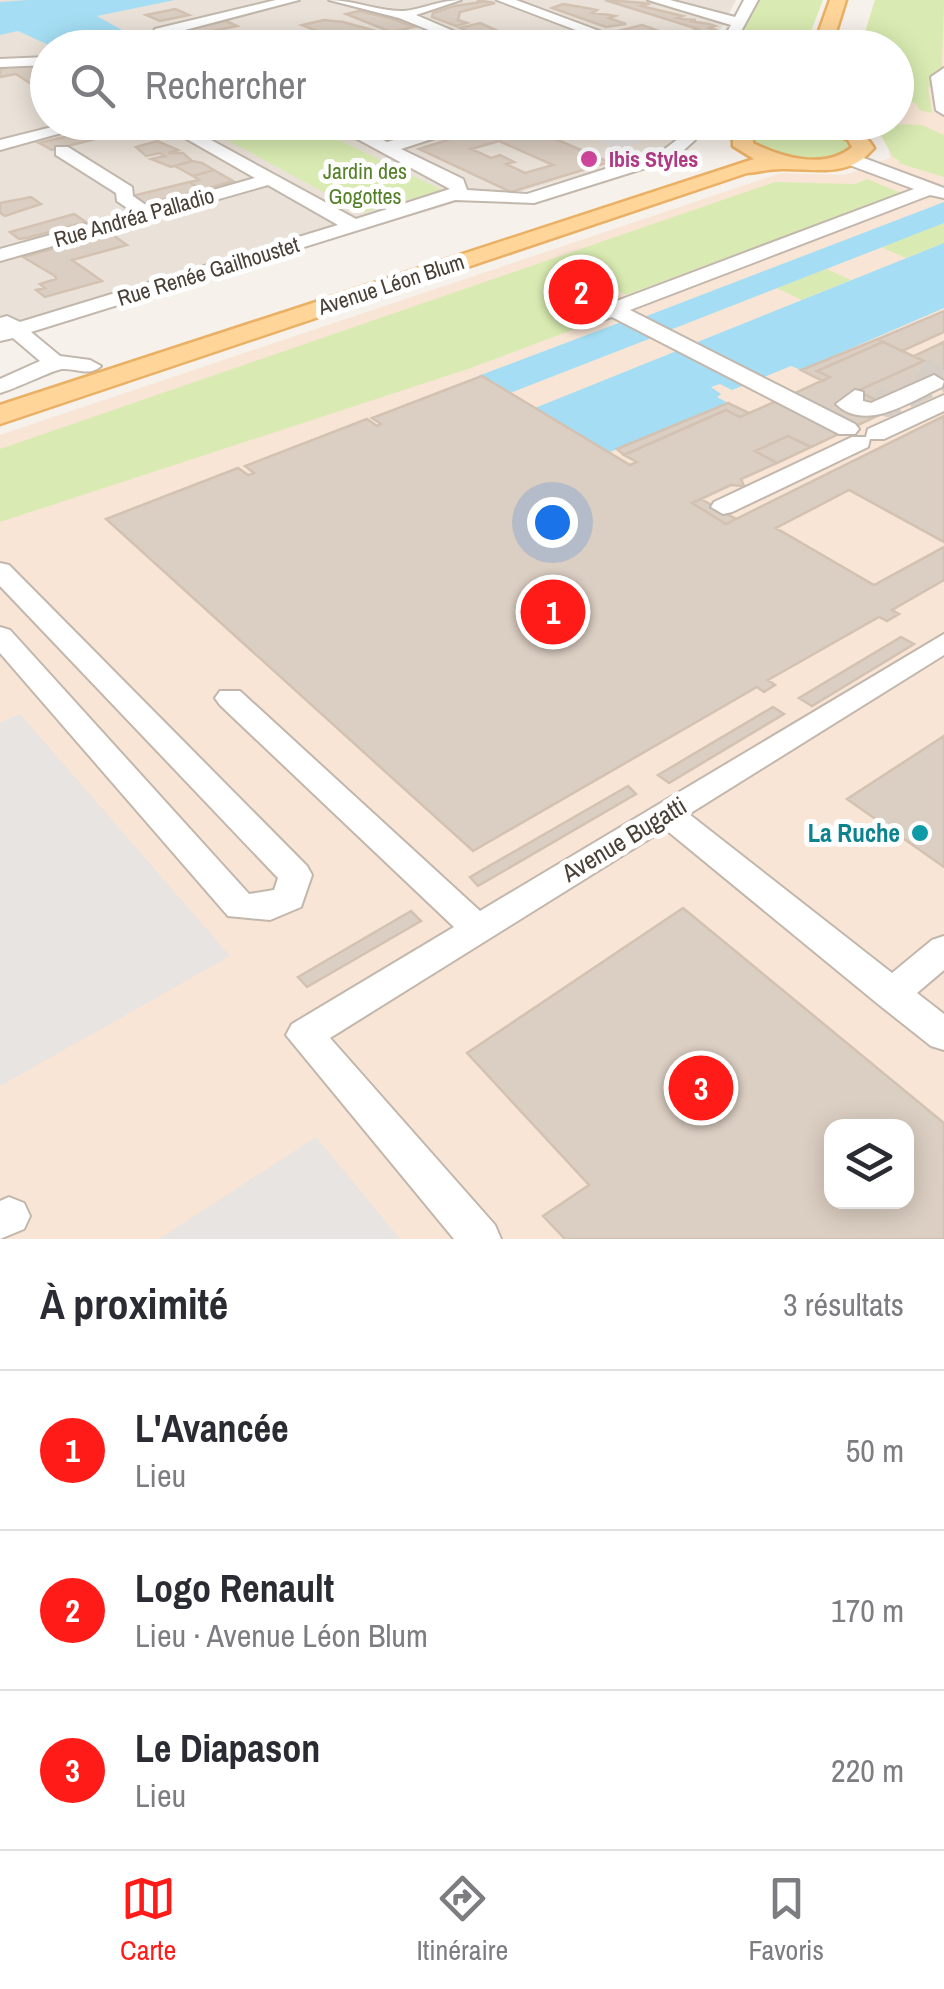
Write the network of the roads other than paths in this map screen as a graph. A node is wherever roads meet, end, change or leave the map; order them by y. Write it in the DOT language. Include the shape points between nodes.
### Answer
graph roads {
  1 [pos="292,0"];
  2 [pos="336,0"];
  3 [pos="454,0"];
  4 [pos="504,0"];
  5 [pos="655,0"];
  6 [pos="751,0"];
  7 [pos="838,0"];
  8 [pos="403,15"];
  9 [pos="740,24"];
  10 [pos="168,30"];
  11 [pos="440,30"];
  12 [pos="588,30"];
  13 [pos="736,30"];
  14 [pos="828,30"];
  15 [pos="30,61"];
  16 [pos="0,63"];
  17 [pos="944,72"];
  18 [pos="944,110"];
  19 [pos="30,138"];
  20 [pos="197,140"];
  21 [pos="369,140"];
  22 [pos="413,140"];
  23 [pos="686,140"];
  24 [pos="742,140"];
  25 [pos="760,140"];
  26 [pos="858,140"];
  27 [pos="0,145"];
  28 [pos="385,148"];
  29 [pos="62,151"];
  30 [pos="850,159"];
  31 [pos="784,162"];
  32 [pos="268,180"];
  33 [pos="935,189"];
  34 [pos="454,195"];
  35 [pos="148,214"];
  36 [pos="354,226"];
  37 [pos="0,255"];
  38 [pos="5,327"];
  39 [pos="54,362"];
  40 [pos="90,366"];
  41 [pos="0,386"];
  42 [pos="939,392"];
  43 [pos="0,396"];
  44 [pos="854,397"];
  45 [pos="0,415"];
  46 [pos="861,435"];
  47 [pos="723,507"];
  48 [pos="0,570"];
  49 [pos="0,636"];
  50 [pos="944,643"];
  51 [pos="230,698"];
  52 [pos="666,813"];
  53 [pos="478,928"];
  54 [pos="944,950"];
  55 [pos="891,994"];
  56 [pos="944,1035"];
  57 [pos="480,1239"];
  1 -- 10 [label="street"];
  2 -- 8 [label="street"];
  3 -- 8 [label="street"];
  4 -- 12 [label="street"];
  5 -- 9 [label="street"];
  6 -- 9 [label="street"];
  7 -- 14 [label="main road"];
  8 -- 11 [label="street"];
  9 -- 13 [label="street"];
  15 -- 16 [label="street"];
  17 -- 18 [label="street" via="938,76"];
  19 -- 27 [label="street"];
  20 -- 32 [label="street"];
  21 -- 28 [label="street"];
  22 -- 28 [label="street"];
  23 -- 34 [label="street, Rue Renée Gailhoustet" via="668,155 528,198"];
  24 -- 40 [label="main road, Avenue Léon Blum" via="722,161"];
  25 -- 31 [label="main road"];
  26 -- 30 [label="main road" via="863,148"];
  28 -- 34 [label="street" via="458,183"];
  29 -- 35 [label="street"];
  30 -- 31 [label="main road"];
  30 -- 33 [label="street"];
  31 -- 45 [label="main road, Avenue Léon Blum" via="744,166"];
  32 -- 35 [label="street, Rue Andréa Palladio"];
  32 -- 36 [label="street"];
  33 -- 46 [label="street" via="601,309"];
  34 -- 36 [label="street, Rue Renée Gailhoustet"];
  35 -- 37 [label="street, Rue Andréa Palladio"];
  36 -- 38 [label="street, Rue Renée Gailhoustet"];
  38 -- 39 [label="street"];
  39 -- 40 [label="street"];
  39 -- 41 [label="street"];
  40 -- 43 [label="main road, Avenue Léon Blum"];
  42 -- 44 [label="street" via="872,410 847,404"];
  42 -- 46 [label="street"];
  46 -- 47 [label="street"];
  48 -- 49 [label="street" via="295,874 289,898 270,907 240,907"];
  50 -- 52 [label="street, Avenue Bugatti"];
  51 -- 53 [label="street"];
  52 -- 53 [label="street, Avenue Bugatti"];
  52 -- 55 [label="street"];
  53 -- 57 [label="street, Avenue Bugatti" via="305,1035"];
  54 -- 55 [label="street"];
  55 -- 56 [label="street"];
}
